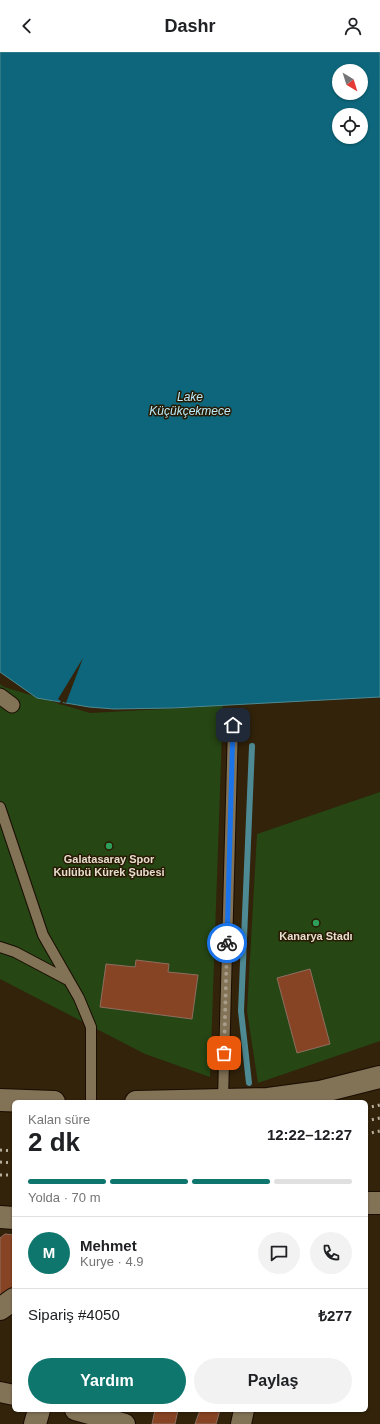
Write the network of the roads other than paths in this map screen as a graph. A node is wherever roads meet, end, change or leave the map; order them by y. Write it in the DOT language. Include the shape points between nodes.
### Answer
graph roads {
  1 [pos="0,696"];
  2 [pos="12,705"];
  3 [pos="233,725"];
  4 [pos="0,808"];
  5 [pos="0,947"];
  6 [pos="69,980"];
  7 [pos="380,1077"];
  8 [pos="0,1100"];
  9 [pos="12,1100"];
  10 [pos="91,1100"];
  11 [pos="223,1100"];
  12 [pos="380,1202"];
  13 [pos="368,1203"];
  14 [pos="0,1216"];
  15 [pos="12,1218"];
  16 [pos="12,1300"];
  17 [pos="0,1309"];
  18 [pos="0,1392"];
  19 [pos="12,1395"];
  20 [pos="38,1412"];
  21 [pos="82,1412"];
  22 [pos="244,1412"];
  23 [pos="35,1424"];
  24 [pos="125,1424"];
  25 [pos="241,1424"];
  1 -- 2 [label="street"];
  3 -- 11 [label="lane"];
  4 -- 6 [label="lane" via="43,935"];
  5 -- 6 [label="lane"];
  6 -- 10 [label="lane" via="91,1026"];
  7 -- 11 [label="street" via="320,1092 268,1099"];
  8 -- 9 [label="street"];
  12 -- 13 [label="street"];
  14 -- 15 [label="street"];
  16 -- 17 [label="street"];
  18 -- 19 [label="street"];
  20 -- 23 [label="street"];
  21 -- 24 [label="street"];
  22 -- 25 [label="street"];
}
